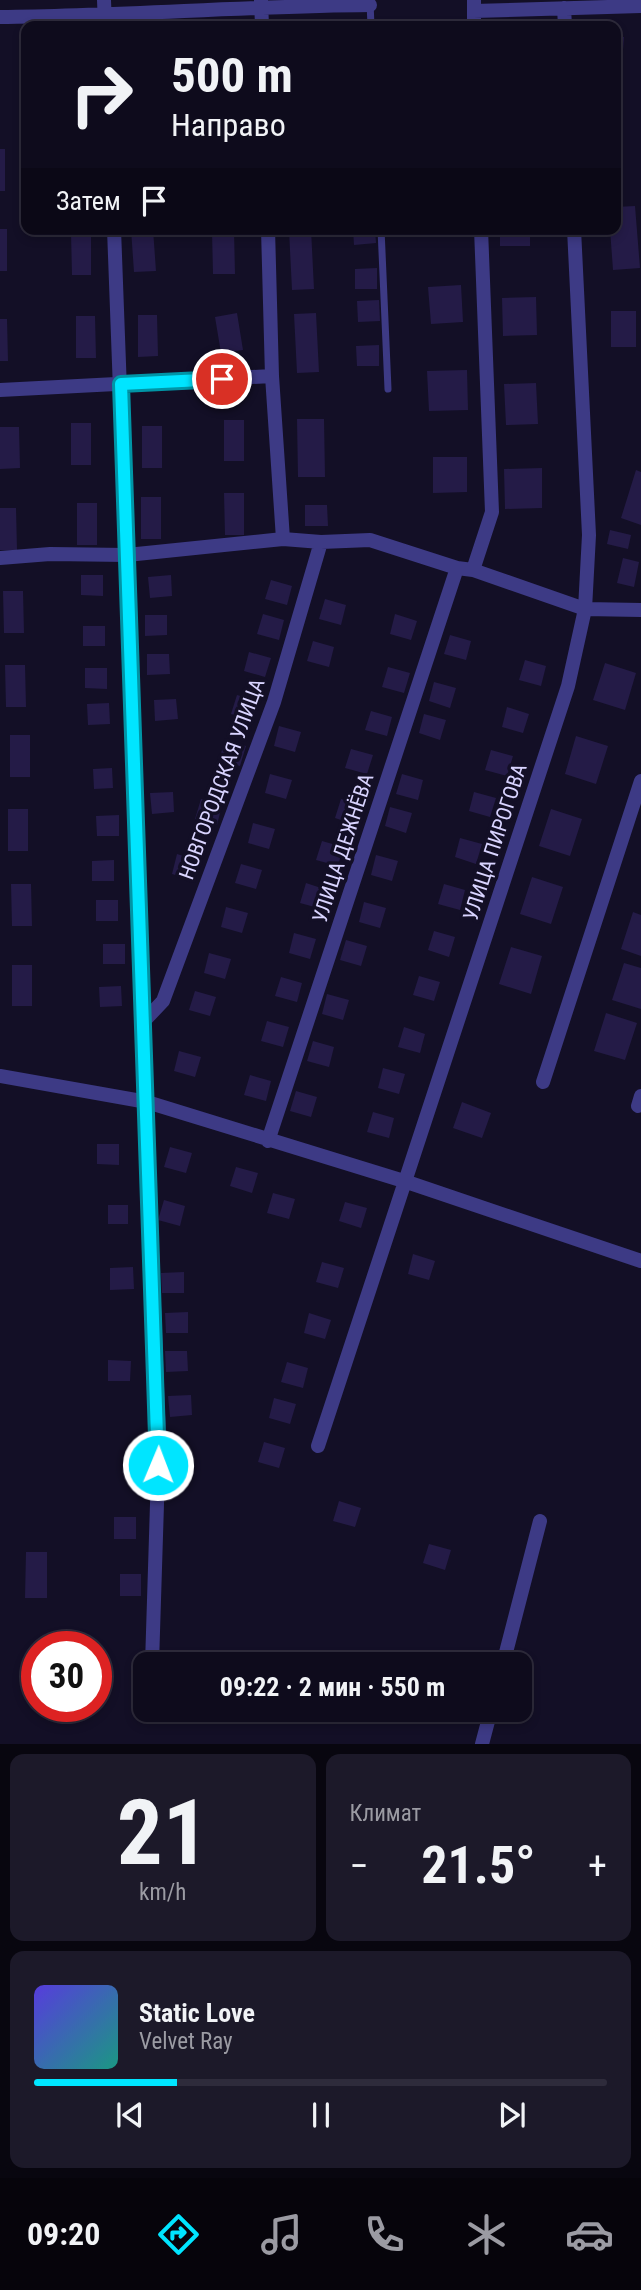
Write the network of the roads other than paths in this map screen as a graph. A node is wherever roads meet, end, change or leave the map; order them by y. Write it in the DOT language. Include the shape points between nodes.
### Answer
graph roads {
  1 [pos="104,0"];
  2 [pos="370,2"];
  3 [pos="624,2"];
  4 [pos="262,3"];
  5 [pos="641,6"];
  6 [pos="564,8"];
  7 [pos="474,12"];
  8 [pos="0,17"];
  9 [pos="105,21"];
  10 [pos="262,21"];
  11 [pos="371,21"];
  12 [pos="565,21"];
  13 [pos="114,235"];
  14 [pos="268,235"];
  15 [pos="381,235"];
  16 [pos="481,235"];
  17 [pos="575,235"];
  18 [pos="272,376"];
  19 [pos="121,384"];
  20 [pos="388,389"];
  21 [pos="0,390"];
  22 [pos="283,539"];
  23 [pos="321,542"];
  24 [pos="127,555"];
  25 [pos="0,558"];
  26 [pos="457,569"];
  27 [pos="472,570"];
  28 [pos="585,610"];
  29 [pos="641,610"];
  30 [pos="641,780"];
  31 [pos="144,1021"];
  32 [pos="0,1076"];
  33 [pos="543,1082"];
  34 [pos="147,1102"];
  35 [pos="268,1141"];
  36 [pos="407,1182"];
  37 [pos="641,1261"];
  38 [pos="318,1446"];
  39 [pos="540,1521"];
  40 [pos="152,1652"];
  41 [pos="505,1652"];
  42 [pos="488,1722"];
  43 [pos="482,1744"];
  1 -- 9 [label="street"];
  2 -- 4 [label="street"];
  2 -- 11 [label="lane"];
  3 -- 5 [label="street"];
  3 -- 6 [label="street"];
  4 -- 9 [label="street"];
  4 -- 10 [label="street"];
  6 -- 7 [label="street"];
  6 -- 12 [label="street"];
  8 -- 9 [label="street"];
  13 -- 19 [label="street"];
  14 -- 18 [label="street"];
  15 -- 20 [label="lane"];
  16 -- 27 [label="street" via="492,512"];
  17 -- 28 [label="street, УЛИЦА ПИРОГОВА" via="589,536"];
  18 -- 19 [label="street"];
  18 -- 22 [label="street"];
  19 -- 21 [label="street"];
  19 -- 24 [label="street"];
  22 -- 23 [label="street"];
  22 -- 24 [label="street"];
  23 -- 26 [label="street" via="370,540"];
  23 -- 31 [label="street, НОВГОРОДСКАЯ УЛИЦА" via="274,702 163,1001"];
  24 -- 25 [label="street"];
  24 -- 31 [label="street"];
  26 -- 27 [label="street"];
  26 -- 35 [label="street, УЛИЦА ДЕЖНЁВА"];
  27 -- 28 [label="street"];
  28 -- 29 [label="street"];
  28 -- 36 [label="street, УЛИЦА ПИРОГОВА" via="568,685"];
  30 -- 33 [label="street"];
  31 -- 34 [label="street"];
  32 -- 34 [label="street"];
  34 -- 35 [label="street"];
  34 -- 40 [label="street" via="159,1440"];
  35 -- 36 [label="street"];
  36 -- 37 [label="street"];
  36 -- 38 [label="street, УЛИЦА ПИРОГОВА"];
  39 -- 41 [label="street"];
  42 -- 43 [label="street"];
}
